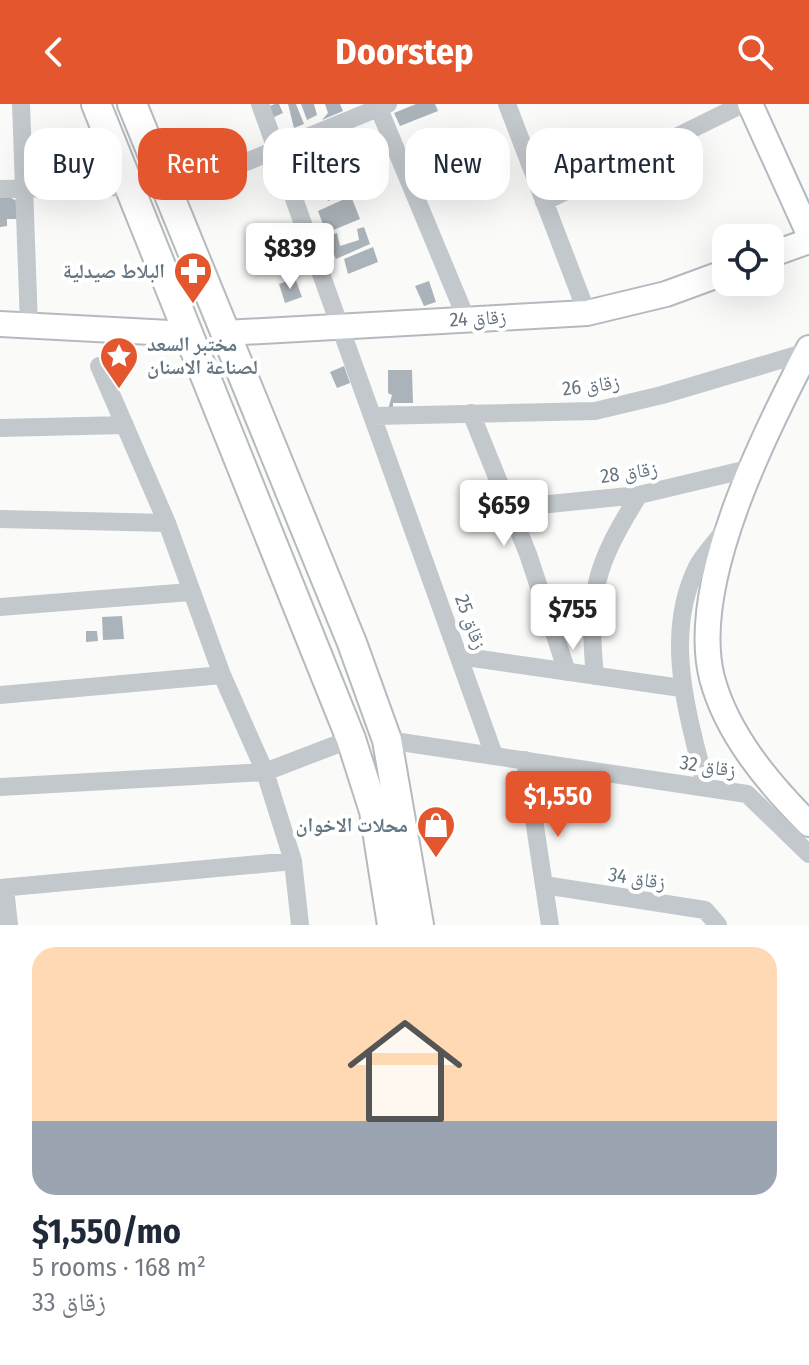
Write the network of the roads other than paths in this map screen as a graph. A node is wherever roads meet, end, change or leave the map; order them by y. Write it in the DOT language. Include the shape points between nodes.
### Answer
graph roads {
  1 [pos="21,104"];
  2 [pos="96,104"];
  3 [pos="132,104"];
  4 [pos="260,104"];
  5 [pos="507,104"];
  6 [pos="743,104"];
  7 [pos="750,104"];
  8 [pos="381,105"];
  9 [pos="142,128"];
  10 [pos="269,128"];
  11 [pos="327,128"];
  12 [pos="122,187"];
  13 [pos="130,187"];
  14 [pos="0,189"];
  15 [pos="24,189"];
  16 [pos="24,200"];
  17 [pos="170,200"];
  18 [pos="296,200"];
  19 [pos="544,202"];
  20 [pos="809,234"];
  21 [pos="809,241"];
  22 [pos="784,250"];
  23 [pos="712,277"];
  24 [pos="587,313"];
  25 [pos="466,318"];
  26 [pos="0,324"];
  27 [pos="341,324"];
  28 [pos="29,325"];
  29 [pos="225,333"];
  30 [pos="189,334"];
  31 [pos="808,350"];
  32 [pos="99,366"];
  33 [pos="471,413"];
  34 [pos="374,416"];
  35 [pos="125,425"];
  36 [pos="0,428"];
  37 [pos="752,468"];
  38 [pos="639,495"];
  39 [pos="510,508"];
  40 [pos="0,519"];
  41 [pos="732,520"];
  42 [pos="167,523"];
  43 [pos="190,592"];
  44 [pos="0,607"];
  45 [pos="459,656"];
  46 [pos="567,672"];
  47 [pos="222,675"];
  48 [pos="595,676"];
  49 [pos="681,688"];
  50 [pos="0,695"];
  51 [pos="351,739"];
  52 [pos="387,740"];
  53 [pos="494,755"];
  54 [pos="525,760"];
  55 [pos="265,772"];
  56 [pos="0,787"];
  57 [pos="706,788"];
  58 [pos="747,794"];
  59 [pos="782,797"];
  60 [pos="809,824"];
  61 [pos="809,854"];
  62 [pos="293,861"];
  63 [pos="544,885"];
  64 [pos="2,888"];
  65 [pos="9,925"];
  66 [pos="300,925"];
  67 [pos="392,925"];
  68 [pos="419,925"];
  69 [pos="550,925"];
  70 [pos="718,925"];
  1 -- 15 [label="street"];
  2 -- 13 [label="main road"];
  3 -- 9 [label="main road"];
  4 -- 10 [label="street, زقاق 25"];
  5 -- 19 [label="street"];
  6 -- 19 [label="street"];
  7 -- 20 [label="street"];
  8 -- 11 [label="street"];
  8 -- 25 [label="street"];
  12 -- 13 [label="street"];
  13 -- 30 [label="main road"];
  14 -- 15 [label="street"];
  16 -- 28 [label="street"];
  17 -- 29 [label="main road"];
  18 -- 27 [label="street, زقاق 25"];
  19 -- 24 [label="street"];
  21 -- 22 [label="street"];
  23 -- 24 [label="street, زقاق 24"];
  24 -- 25 [label="street, زقاق 24"];
  25 -- 27 [label="street, زقاق 24"];
  26 -- 28 [label="street"];
  27 -- 29 [label="street, زقاق 24"];
  27 -- 34 [label="street, زقاق 25"];
  28 -- 30 [label="street"];
  29 -- 52 [label="main road"];
  30 -- 51 [label="main road"];
  31 -- 33 [label="street, زقاق 26" via="595,411"];
  31 -- 37 [label="street" via="763,435"];
  32 -- 35 [label="street"];
  33 -- 34 [label="street, زقاق 26"];
  33 -- 39 [label="street"];
  34 -- 45 [label="street, زقاق 25"];
  35 -- 36 [label="street"];
  35 -- 42 [label="street"];
  37 -- 38 [label="street, زقاق 28"];
  37 -- 41 [label="street"];
  38 -- 39 [label="street, زقاق 28"];
  38 -- 48 [label="street" via="605,554 592,593"];
  39 -- 46 [label="street"];
  40 -- 42 [label="street"];
  41 -- 49 [label="street" via="697,567 680,628"];
  41 -- 59 [label="street" via="713,592 712,676 731,727"];
  42 -- 43 [label="street"];
  43 -- 44 [label="street"];
  43 -- 47 [label="street"];
  45 -- 46 [label="street"];
  45 -- 53 [label="street, زقاق 25"];
  46 -- 48 [label="street"];
  47 -- 50 [label="street"];
  47 -- 55 [label="street"];
  48 -- 49 [label="street"];
  49 -- 57 [label="street"];
  51 -- 55 [label="street"];
  51 -- 67 [label="main road" via="374,811"];
  52 -- 53 [label="street, زقاق 32"];
  52 -- 68 [label="main road"];
  53 -- 54 [label="street, زقاق 32"];
  54 -- 57 [label="street, زقاق 32"];
  54 -- 63 [label="street"];
  55 -- 56 [label="street"];
  55 -- 62 [label="street"];
  57 -- 58 [label="street, زقاق 32"];
  58 -- 59 [label="street"];
  58 -- 61 [label="street, زقاق 32"];
  59 -- 60 [label="street"];
  62 -- 64 [label="street"];
  62 -- 66 [label="street"];
  63 -- 69 [label="street"];
  63 -- 70 [label="street, زقاق 34" via="705,910"];
  64 -- 65 [label="street"];
}
